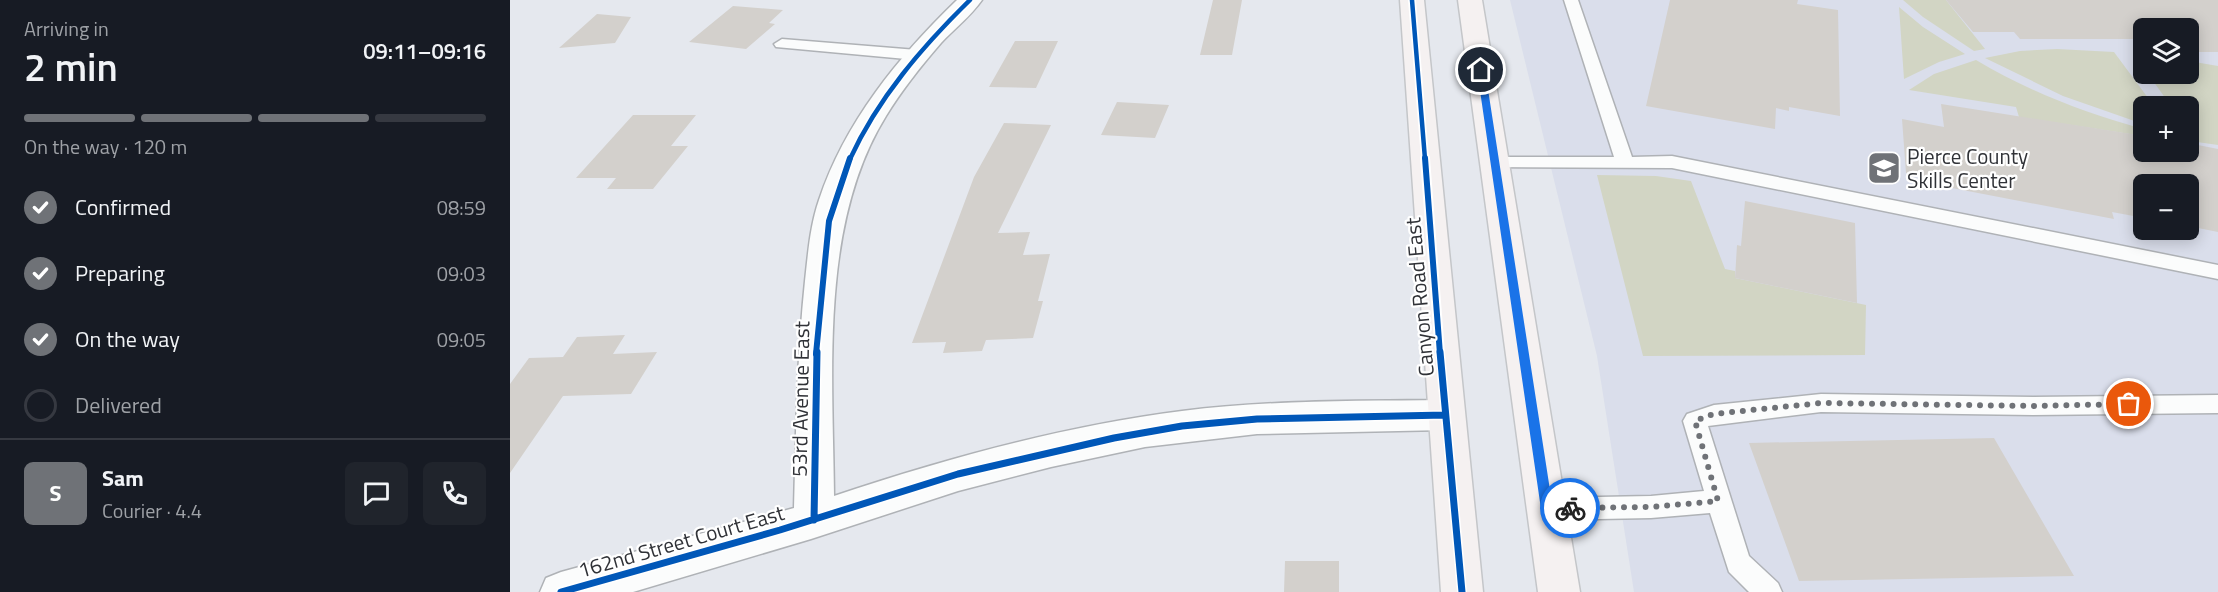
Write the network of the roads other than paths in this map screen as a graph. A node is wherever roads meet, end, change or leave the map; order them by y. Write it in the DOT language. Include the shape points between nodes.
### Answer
graph roads {
  1 [pos="970,0"];
  2 [pos="1412,0"];
  3 [pos="1470,0"];
  4 [pos="1571,0"];
  5 [pos="782,44"];
  6 [pos="917,55"];
  7 [pos="1624,161"];
  8 [pos="1495,163"];
  9 [pos="2218,272"];
  10 [pos="2218,404"];
  11 [pos="1445,415"];
  12 [pos="1718,501"];
  13 [pos="1546,509"];
  14 [pos="814,520"];
  15 [pos="561,592"];
  16 [pos="1462,592"];
  17 [pos="1559,592"];
  18 [pos="1768,592"];
  1 -- 6 [label="street, 53rd Avenue East"];
  2 -- 11 [label="main road, Canyon Road East"];
  3 -- 8 [label="main road"];
  4 -- 7 [label="lane"];
  5 -- 6 [label="lane"];
  6 -- 14 [label="street, 53rd Avenue East" via="858,141 832,202 817,323"];
  7 -- 8 [label="lane"];
  7 -- 9 [label="lane" via="1672,162"];
  8 -- 13 [label="main road"];
  10 -- 12 [label="lane" via="1821,403 1713,414 1695,421"];
  11 -- 14 [label="street, 162nd Street Court East" via="1311,418 1147,431 1024,456"];
  11 -- 16 [label="main road, Canyon Road East"];
  12 -- 13 [label="lane"];
  12 -- 18 [label="lane" via="1738,564"];
  13 -- 17 [label="main road"];
  14 -- 15 [label="street, 162nd Street Court East"];
}
